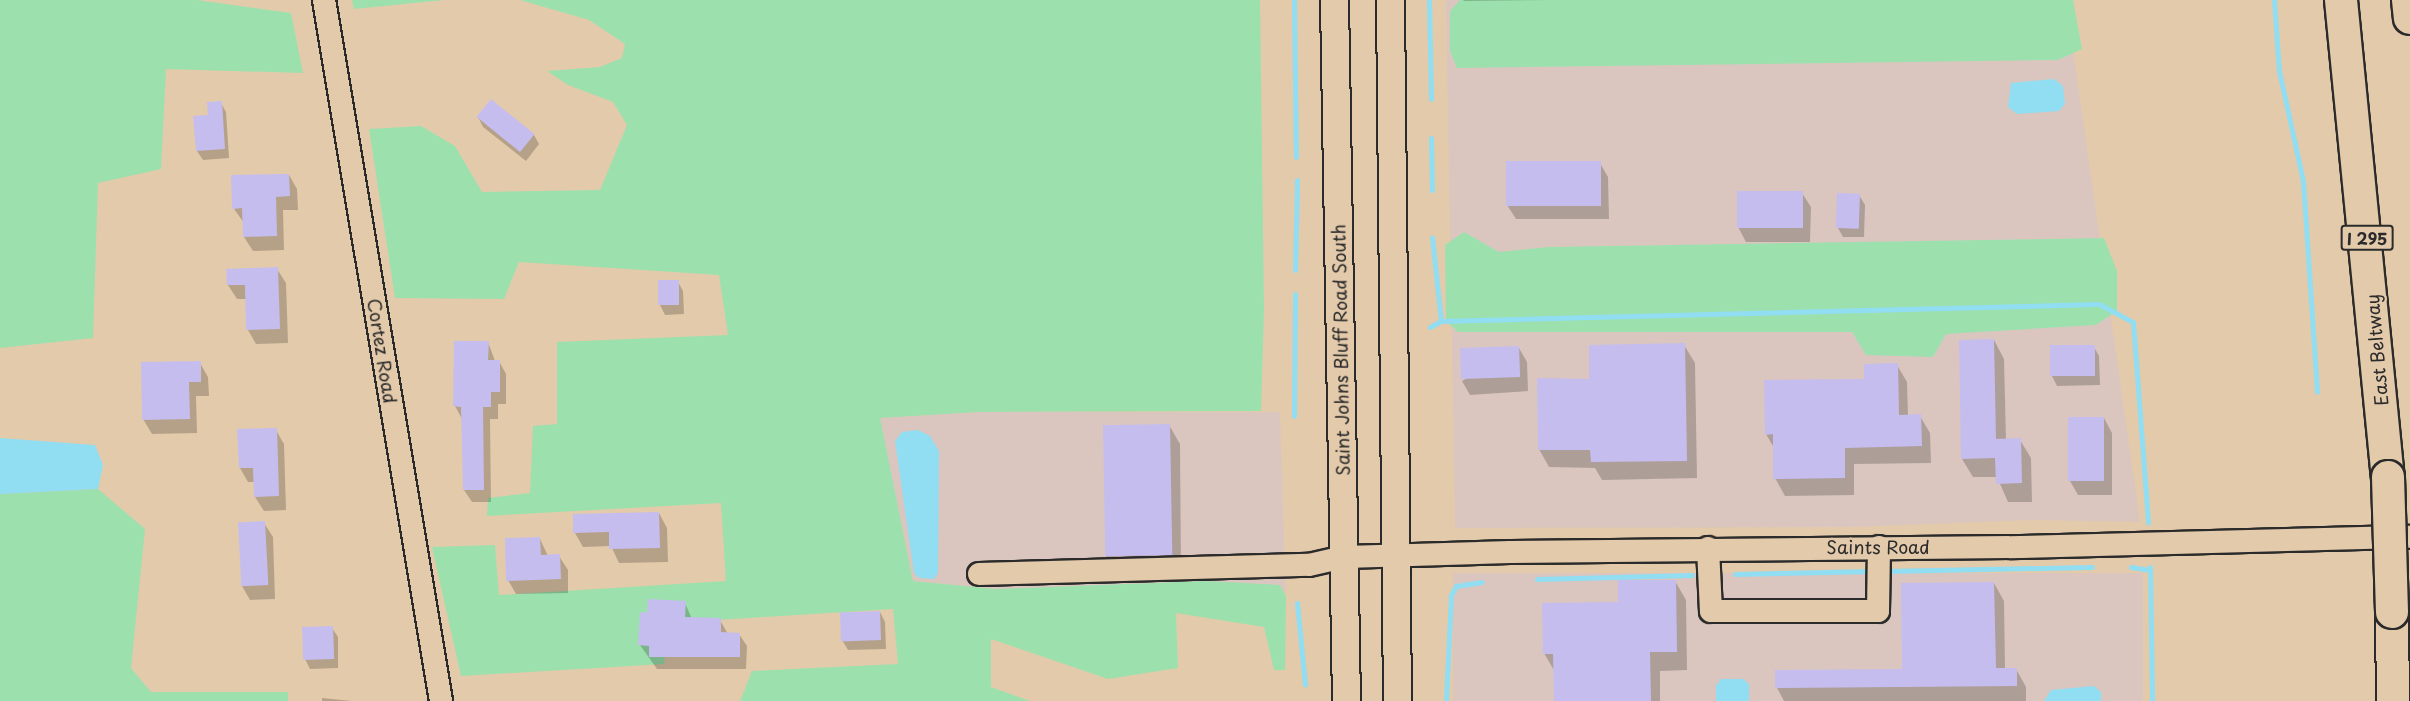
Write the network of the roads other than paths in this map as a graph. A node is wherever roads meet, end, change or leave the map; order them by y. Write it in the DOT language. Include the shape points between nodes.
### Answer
graph roads {
  1 [pos="324,0"];
  2 [pos="1334,0"];
  3 [pos="1390,0"];
  4 [pos="2341,0"];
  5 [pos="2408,0"];
  6 [pos="2410,18"];
  7 [pos="2410,537"];
  8 [pos="1880,547"];
  9 [pos="1708,548"];
  10 [pos="1397,555"];
  11 [pos="1345,557"];
  12 [pos="979,574"];
  13 [pos="441,701"];
  14 [pos="1346,701"];
  15 [pos="1397,701"];
  16 [pos="2393,701"];
  1 -- 13 [label="street, Cortez Road"];
  2 -- 11 [label="main road, Saint Johns Bluff Road South"];
  3 -- 10 [label="main road"];
  4 -- 16 [label="highway, East Beltway / I 295, bridge" via="2388,477"];
  5 -- 6 [label="highway"];
  7 -- 8 [label="street, Saints Road"];
  8 -- 9 [label="street, Saints Road"];
  8 -- 9 [label="street" via="1878,611 1711,611"];
  9 -- 10 [label="street, Saints Road"];
  10 -- 11 [label="street, Saints Road"];
  10 -- 15 [label="main road"];
  11 -- 12 [label="street, Saints Road" via="1310,565"];
  11 -- 14 [label="main road, Saint Johns Bluff Road South"];
}
